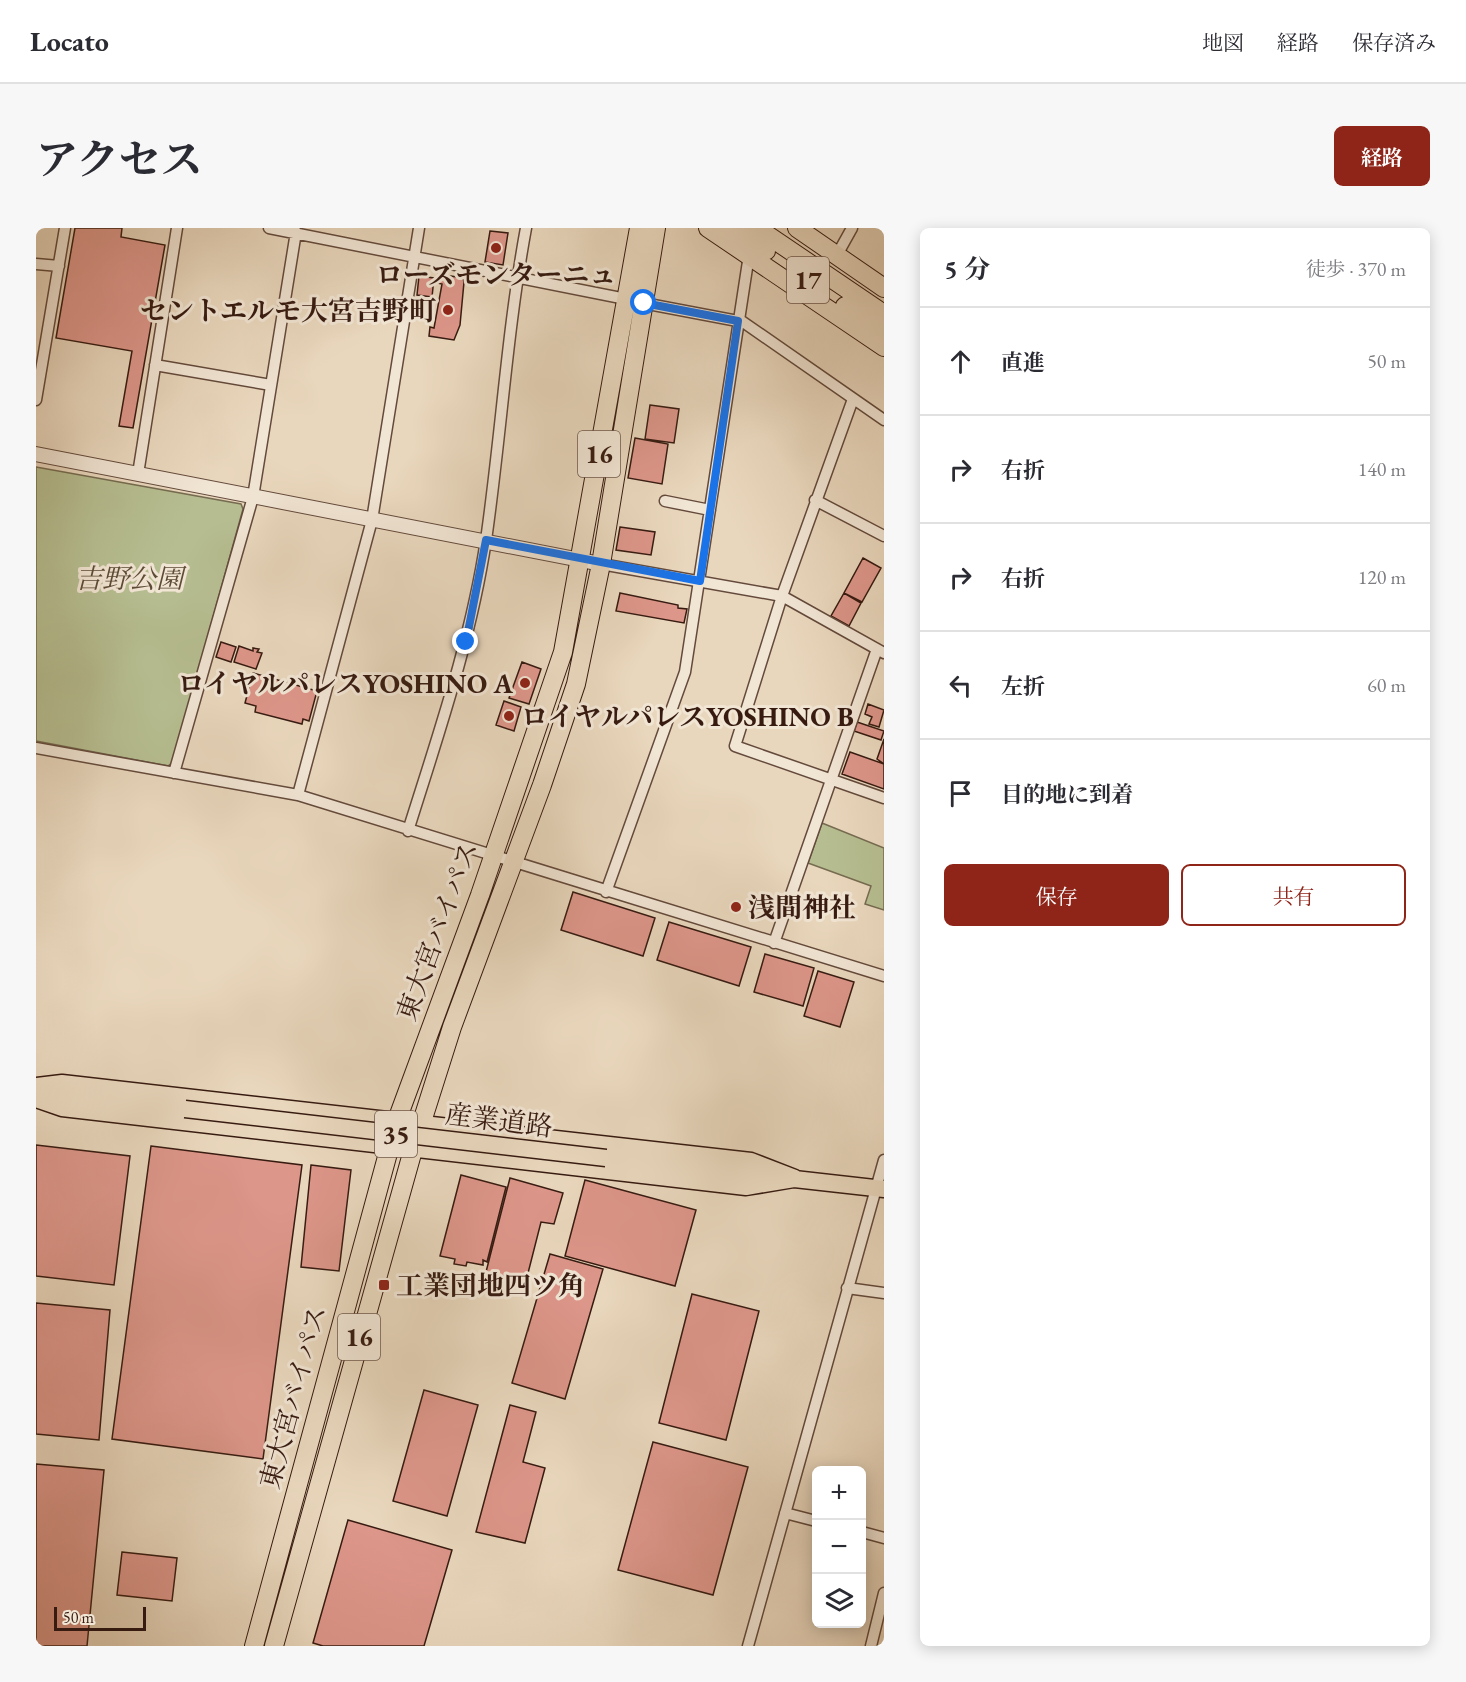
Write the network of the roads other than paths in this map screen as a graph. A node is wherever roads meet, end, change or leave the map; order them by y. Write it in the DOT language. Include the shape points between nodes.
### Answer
graph roads {
  1 [pos="65,228"];
  2 [pos="177,228"];
  3 [pos="269,228"];
  4 [pos="419,228"];
  5 [pos="526,228"];
  6 [pos="631,228"];
  7 [pos="639,228"];
  8 [pos="656,228"];
  9 [pos="708,228"];
  10 [pos="732,228"];
  11 [pos="757,228"];
  12 [pos="797,228"];
  13 [pos="852,228"];
  14 [pos="296,232"];
  15 [pos="749,255"];
  16 [pos="837,255"];
  17 [pos="413,256"];
  18 [pos="36,264"];
  19 [pos="59,266"];
  20 [pos="633,266"];
  21 [pos="517,277"];
  22 [pos="884,288"];
  23 [pos="635,301"];
  24 [pos="884,314"];
  25 [pos="738,321"];
  26 [pos="884,331"];
  27 [pos="884,347"];
  28 [pos="155,365"];
  29 [pos="272,385"];
  30 [pos="853,399"];
  31 [pos="36,400"];
  32 [pos="884,420"];
  33 [pos="36,454"];
  34 [pos="138,474"];
  35 [pos="253,497"];
  36 [pos="815,500"];
  37 [pos="665,501"];
  38 [pos="710,510"];
  39 [pos="372,520"];
  40 [pos="884,536"];
  41 [pos="486,540"];
  42 [pos="581,560"];
  43 [pos="602,564"];
  44 [pos="700,581"];
  45 [pos="782,596"];
  46 [pos="880,651"];
  47 [pos="36,748"];
  48 [pos="174,773"];
  49 [pos="831,780"];
  50 [pos="298,795"];
  51 [pos="884,798"];
  52 [pos="408,831"];
  53 [pos="494,857"];
  54 [pos="513,863"];
  55 [pos="606,892"];
  56 [pos="774,943"];
  57 [pos="884,976"];
  58 [pos="36,1086"];
  59 [pos="36,1092"];
  60 [pos="36,1099"];
  61 [pos="397,1119"];
  62 [pos="422,1123"];
  63 [pos="388,1147"];
  64 [pos="413,1150"];
  65 [pos="884,1160"];
  66 [pos="795,1178"];
  67 [pos="880,1189"];
  68 [pos="847,1288"];
  69 [pos="884,1293"];
  70 [pos="785,1513"];
  71 [pos="812,1520"];
  72 [pos="866,1533"];
  73 [pos="884,1538"];
  74 [pos="884,1593"];
  75 [pos="254,1646"];
  76 [pos="274,1646"];
  77 [pos="748,1646"];
  78 [pos="871,1646"];
  1 -- 19 [label="street"];
  2 -- 28 [label="street"];
  3 -- 14 [label="street"];
  4 -- 17 [label="street"];
  5 -- 21 [label="street"];
  6 -- 20 [label="highway, 16"];
  7 -- 20 [label="highway, 東大宮バイパス / 16"];
  8 -- 23 [label="highway, 東大宮バイパス / 16"];
  9 -- 15 [label="highway"];
  10 -- 26 [label="highway, 17"];
  11 -- 24 [label="highway, 17"];
  12 -- 16 [label="highway, 17"];
  13 -- 16 [label="street"];
  14 -- 17 [label="street"];
  14 -- 29 [label="street"];
  15 -- 25 [label="street"];
  15 -- 27 [label="highway"];
  16 -- 22 [label="highway, 17"];
  17 -- 21 [label="street"];
  17 -- 39 [label="street"];
  18 -- 19 [label="street"];
  19 -- 31 [label="street"];
  20 -- 23 [label="highway, 東大宮バイパス / 16"];
  21 -- 23 [label="street"];
  21 -- 41 [label="street"];
  23 -- 25 [label="street"];
  23 -- 42 [label="highway, 東大宮バイパス / 16"];
  23 -- 43 [label="highway, 東大宮バイパス / 16"];
  25 -- 30 [label="street"];
  25 -- 38 [label="street"];
  28 -- 29 [label="street"];
  28 -- 34 [label="street"];
  29 -- 35 [label="street"];
  30 -- 32 [label="street"];
  30 -- 36 [label="street"];
  33 -- 34 [label="street"];
  34 -- 35 [label="street"];
  35 -- 39 [label="street"];
  35 -- 48 [label="street"];
  36 -- 40 [label="street"];
  36 -- 45 [label="street"];
  37 -- 38 [label="street"];
  38 -- 44 [label="street"];
  39 -- 41 [label="street"];
  39 -- 50 [label="street"];
  41 -- 42 [label="street"];
  41 -- 52 [label="street" via="466,642"];
  42 -- 43 [label="street"];
  42 -- 53 [label="highway, 東大宮バイパス / 16" via="556,678"];
  43 -- 44 [label="street"];
  43 -- 54 [label="highway, 東大宮バイパス / 16" via="576,684"];
  44 -- 45 [label="street"];
  44 -- 55 [label="street" via="685,672"];
  45 -- 46 [label="street"];
  45 -- 49 [label="street" via="735,746"];
  46 -- 49 [label="street"];
  47 -- 48 [label="street"];
  48 -- 50 [label="street"];
  49 -- 51 [label="street"];
  49 -- 56 [label="street"];
  50 -- 52 [label="street"];
  52 -- 53 [label="street"];
  53 -- 54 [label="street"];
  53 -- 61 [label="highway, 東大宮バイパス / 16"];
  54 -- 55 [label="street"];
  54 -- 62 [label="highway, 東大宮バイパス / 16" via="452,1027"];
  55 -- 56 [label="street"];
  56 -- 57 [label="street"];
  58 -- 61 [label="main road, 35" via="62,1083"];
  59 -- 66 [label="main road, 産業道路 / 35, bridge"];
  60 -- 63 [label="main road, 35" via="62,1108"];
  61 -- 62 [label="main road, 35"];
  61 -- 63 [label="highway, 東大宮バイパス / 16"];
  62 -- 64 [label="highway, 東大宮バイパス / 16"];
  62 -- 66 [label="main road, 35" via="751,1161"];
  63 -- 64 [label="main road, 35"];
  63 -- 75 [label="highway, 東大宮バイパス / 16"];
  64 -- 66 [label="main road, 35" via="746,1187"];
  64 -- 76 [label="highway, 東大宮バイパス / 16"];
  65 -- 67 [label="street"];
  66 -- 67 [label="main road, 産業道路 / 35"];
  67 -- 68 [label="street"];
  68 -- 69 [label="street"];
  68 -- 70 [label="street"];
  70 -- 71 [label="street"];
  70 -- 77 [label="street"];
  72 -- 73 [label="street"];
  74 -- 78 [label="street"];
}
